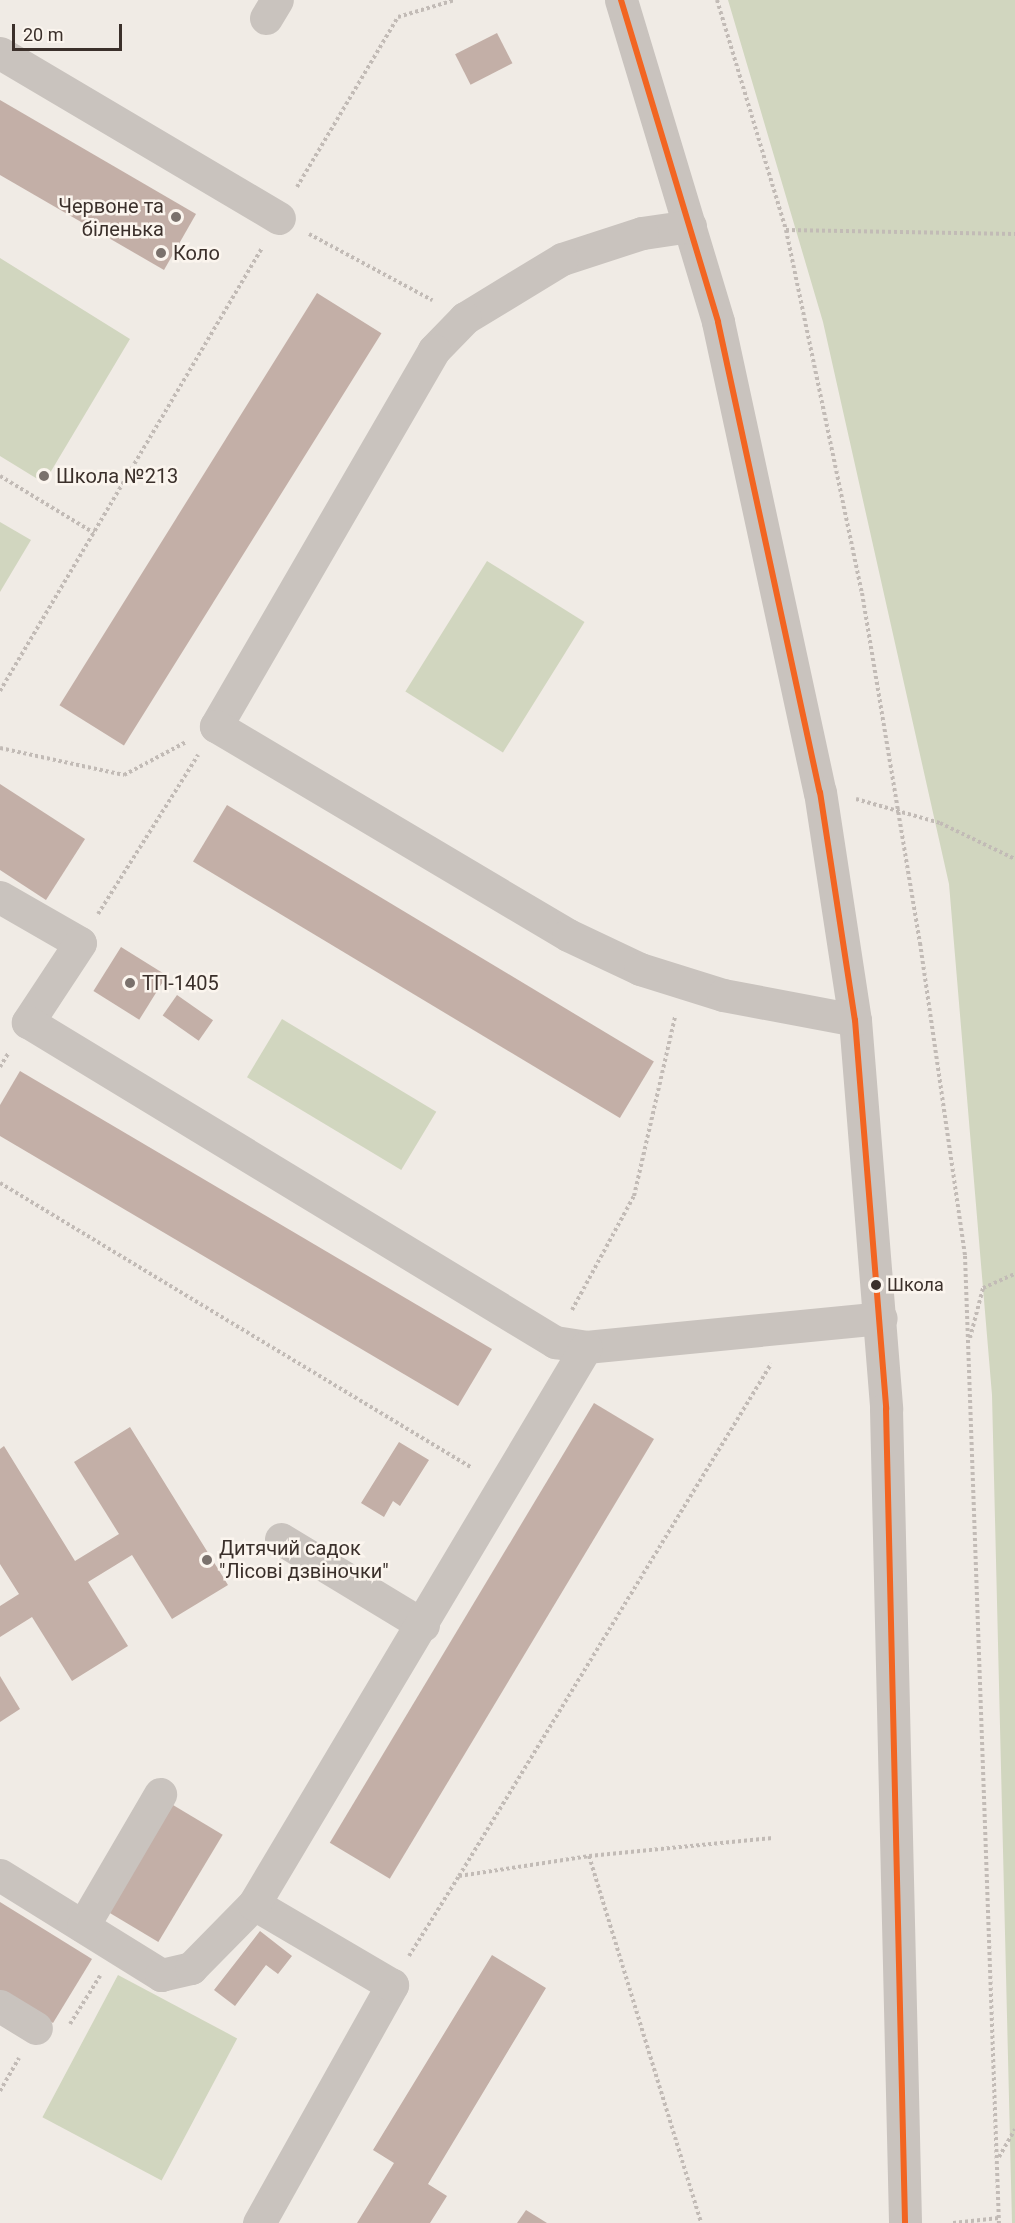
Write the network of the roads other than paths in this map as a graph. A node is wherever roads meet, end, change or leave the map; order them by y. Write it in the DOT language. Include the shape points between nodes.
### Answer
graph roads {
  1 [pos="621,0"];
  2 [pos="0,53"];
  3 [pos="279,218"];
  4 [pos="690,226"];
  5 [pos="0,897"];
  6 [pos="855,1020"];
  7 [pos="881,1318"];
  8 [pos="570,1345"];
  9 [pos="281,1539"];
  10 [pos="423,1625"];
  11 [pos="160,1794"];
  12 [pos="0,1875"];
  13 [pos="254,1904"];
  14 [pos="83,1926"];
  15 [pos="0,2006"];
  16 [pos="36,2028"];
  17 [pos="259,2223"];
  18 [pos="905,2223"];
  1 -- 4 [label="street"];
  2 -- 3 [label="street"];
  4 -- 6 [label="street" via="718,322 820,792"];
  4 -- 6 [label="street" via="642,232 562,259 465,318 434,350 216,726 568,935 639,969 683,984"];
  5 -- 8 [label="street" via="80,943 28,1022"];
  6 -- 7 [label="street"];
  7 -- 8 [label="street"];
  7 -- 18 [label="street"];
  8 -- 10 [label="street" via="504,1488"];
  9 -- 10 [label="street"];
  10 -- 13 [label="street"];
  11 -- 14 [label="street"];
  12 -- 14 [label="street"];
  13 -- 14 [label="street" via="207,1955 177,1973 161,1975"];
  13 -- 17 [label="street" via="392,1984"];
  15 -- 16 [label="street"];
}
